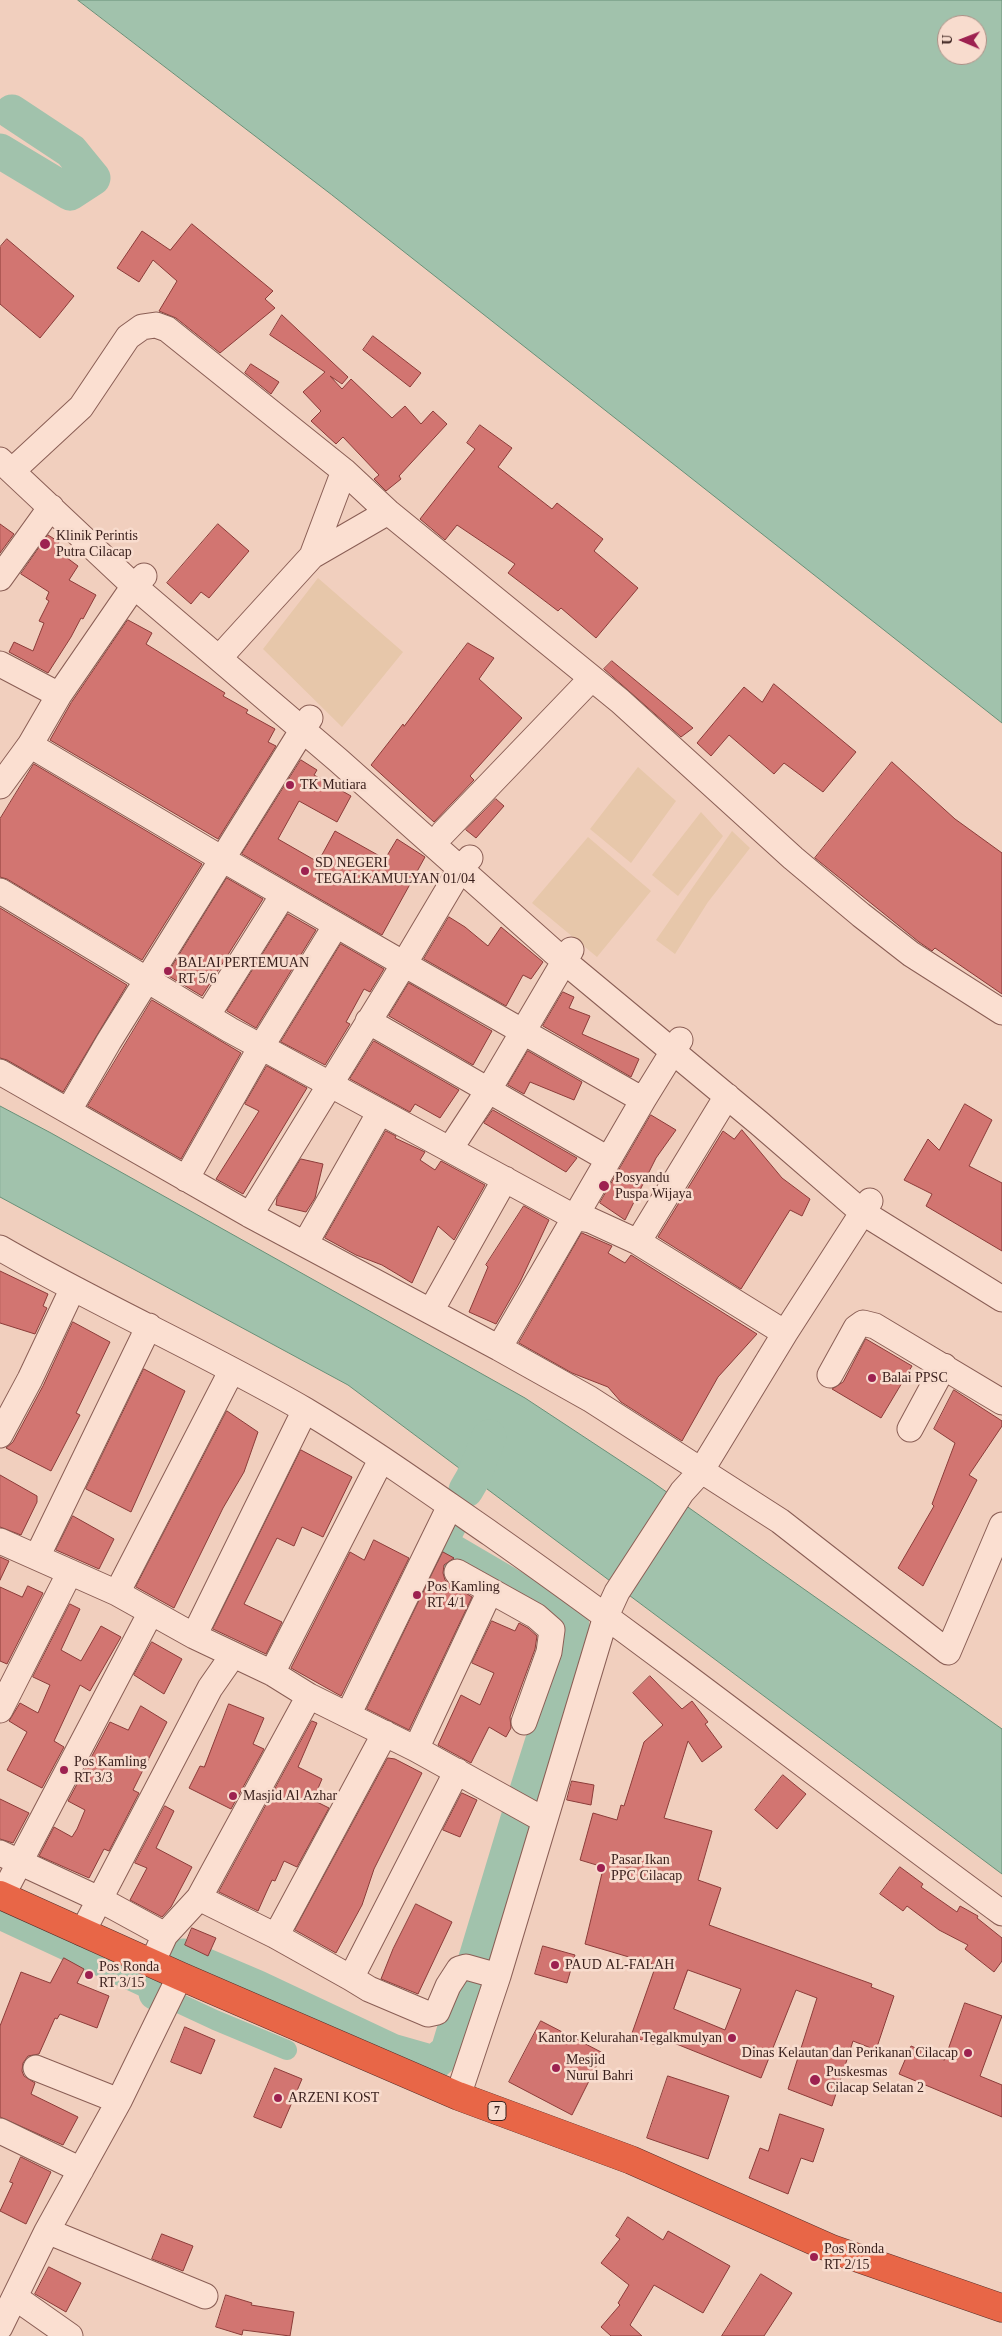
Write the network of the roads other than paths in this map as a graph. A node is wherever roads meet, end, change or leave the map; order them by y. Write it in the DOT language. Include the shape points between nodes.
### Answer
graph roads {
  1 [pos="0,446"];
  2 [pos="10,465"];
  3 [pos="344,471"];
  4 [pos="51,507"];
  5 [pos="388,512"];
  6 [pos="312,556"];
  7 [pos="0,578"];
  8 [pos="139,581"];
  9 [pos="224,652"];
  10 [pos="0,664"];
  11 [pos="591,679"];
  12 [pos="59,695"];
  13 [pos="306,724"];
  14 [pos="30,745"];
  15 [pos="3,777"];
  16 [pos="443,833"];
  17 [pos="224,860"];
  18 [pos="466,863"];
  19 [pos="0,891"];
  20 [pos="283,894"];
  21 [pos="336,925"];
  22 [pos="567,955"];
  23 [pos="404,964"];
  24 [pos="148,980"];
  25 [pos="1002,1012"];
  26 [pos="207,1016"];
  27 [pos="368,1021"];
  28 [pos="522,1031"];
  29 [pos="676,1046"];
  30 [pos="261,1047"];
  31 [pos="0,1072"];
  32 [pos="330,1084"];
  33 [pos="488,1090"];
  34 [pos="727,1096"];
  35 [pos="643,1100"];
  36 [pos="69,1110"];
  37 [pos="380,1112"];
  38 [pos="762,1117"];
  39 [pos="450,1149"];
  40 [pos="608,1159"];
  41 [pos="186,1178"];
  42 [pos="505,1179"];
  43 [pos="866,1207"];
  44 [pos="250,1215"];
  45 [pos="574,1217"];
  46 [pos="638,1242"];
  47 [pos="305,1244"];
  48 [pos="0,1248"];
  49 [pos="1002,1279"];
  50 [pos="72,1290"];
  51 [pos="1002,1299"];
  52 [pos="431,1311"];
  53 [pos="149,1326"];
  54 [pos="786,1333"];
  55 [pos="499,1348"];
  56 [pos="944,1366"];
  57 [pos="232,1370"];
  58 [pos="830,1375"];
  59 [pos="1002,1402"];
  60 [pos="304,1410"];
  61 [pos="910,1429"];
  62 [pos="0,1436"];
  63 [pos="381,1460"];
  64 [pos="701,1470"];
  65 [pos="450,1506"];
  66 [pos="1002,1525"];
  67 [pos="0,1541"];
  68 [pos="37,1557"];
  69 [pos="70,1572"];
  70 [pos="457,1572"];
  71 [pos="490,1591"];
  72 [pos="117,1593"];
  73 [pos="152,1612"];
  74 [pos="606,1616"];
  75 [pos="194,1636"];
  76 [pos="233,1655"];
  77 [pos="272,1673"];
  78 [pos="309,1696"];
  79 [pos="0,1710"];
  80 [pos="348,1715"];
  81 [pos="524,1722"];
  82 [pos="385,1734"];
  83 [pos="416,1749"];
  84 [pos="457,1771"];
  85 [pos="530,1813"];
  86 [pos="9,1858"];
  87 [pos="1,1896"];
  88 [pos="199,1898"];
  89 [pos="101,1900"];
  90 [pos="1002,1913"];
  91 [pos="82,1933"];
  92 [pos="165,1935"];
  93 [pos="276,1936"];
  94 [pos="152,1963"];
  95 [pos="483,1972"];
  96 [pos="351,1978"];
  97 [pos="176,1984"];
  98 [pos="36,2068"];
  99 [pos="458,2096"];
  100 [pos="118,2101"];
  101 [pos="0,2131"];
  102 [pos="81,2170"];
  103 [pos="47,2231"];
  104 [pos="205,2296"];
  105 [pos="16,2298"];
  106 [pos="1002,2308"];
  107 [pos="0,2327"];
  108 [pos="70,2336"];
  1 -- 2 [label="street"];
  2 -- 3 [label="street" via="81,406 128,338 142,327 156,325 167,329"];
  2 -- 4 [label="street"];
  2 -- 8 [label="street"];
  3 -- 5 [label="street"];
  3 -- 6 [label="street"];
  4 -- 7 [label="street"];
  4 -- 8 [label="street"];
  5 -- 6 [label="street"];
  5 -- 11 [label="street"];
  6 -- 9 [label="street"];
  8 -- 9 [label="street"];
  8 -- 12 [label="street"];
  9 -- 13 [label="street"];
  10 -- 12 [label="street"];
  11 -- 16 [label="street"];
  11 -- 25 [label="street" via="620,701 860,915 911,954"];
  12 -- 14 [label="street"];
  13 -- 16 [label="street"];
  13 -- 17 [label="street"];
  13 -- 18 [label="street"];
  14 -- 15 [label="street"];
  14 -- 17 [label="street"];
  16 -- 18 [label="street"];
  17 -- 20 [label="street"];
  17 -- 24 [label="street"];
  18 -- 22 [label="street"];
  18 -- 23 [label="street"];
  19 -- 24 [label="street"];
  20 -- 21 [label="street"];
  20 -- 26 [label="street"];
  21 -- 23 [label="street"];
  21 -- 30 [label="street"];
  22 -- 28 [label="street"];
  22 -- 29 [label="street"];
  23 -- 27 [label="street"];
  23 -- 28 [label="street"];
  24 -- 26 [label="street"];
  24 -- 36 [label="street"];
  26 -- 30 [label="street"];
  27 -- 32 [label="street"];
  27 -- 33 [label="street"];
  28 -- 33 [label="street"];
  28 -- 35 [label="street"];
  29 -- 34 [label="street"];
  29 -- 35 [label="street"];
  29 -- 38 [label="street"];
  30 -- 32 [label="street"];
  30 -- 41 [label="street"];
  31 -- 36 [label="street"];
  32 -- 37 [label="street"];
  32 -- 44 [label="street"];
  33 -- 39 [label="street"];
  33 -- 40 [label="street"];
  34 -- 38 [label="street"];
  34 -- 46 [label="street"];
  35 -- 40 [label="street"];
  36 -- 41 [label="street"];
  37 -- 39 [label="street"];
  37 -- 47 [label="street"];
  38 -- 43 [label="street"];
  39 -- 42 [label="street"];
  40 -- 45 [label="street"];
  41 -- 44 [label="street"];
  42 -- 45 [label="street"];
  42 -- 52 [label="street"];
  43 -- 49 [label="street"];
  43 -- 51 [label="street"];
  43 -- 54 [label="street"];
  44 -- 47 [label="street"];
  45 -- 46 [label="street" via="590,1220"];
  45 -- 55 [label="street"];
  46 -- 54 [label="street"];
  47 -- 52 [label="street"];
  48 -- 50 [label="street"];
  50 -- 53 [label="street"];
  50 -- 62 [label="street"];
  52 -- 55 [label="street"];
  53 -- 57 [label="street"];
  53 -- 68 [label="street"];
  54 -- 64 [label="street"];
  55 -- 64 [label="street" via="590,1399"];
  56 -- 58 [label="street" via="875,1326 864,1323 856,1328"];
  56 -- 59 [label="street"];
  56 -- 61 [label="street"];
  57 -- 60 [label="street"];
  57 -- 72 [label="street"];
  60 -- 63 [label="street"];
  60 -- 75 [label="street"];
  63 -- 65 [label="street"];
  63 -- 77 [label="street"];
  64 -- 66 [label="street" via="780,1521 948,1652"];
  64 -- 74 [label="street" via="682,1492 617,1592"];
  65 -- 74 [label="street"];
  65 -- 80 [label="street"];
  67 -- 68 [label="street"];
  68 -- 69 [label="street"];
  69 -- 72 [label="street"];
  69 -- 79 [label="street"];
  70 -- 71 [label="street"];
  71 -- 81 [label="street" via="536,1616 552,1630 549,1652"];
  71 -- 83 [label="street"];
  72 -- 73 [label="street"];
  73 -- 75 [label="street"];
  73 -- 86 [label="street" via="54,1800"];
  74 -- 85 [label="street"];
  74 -- 90 [label="street"];
  75 -- 76 [label="street"];
  76 -- 77 [label="street"];
  76 -- 89 [label="street" via="210,1688"];
  77 -- 78 [label="street"];
  78 -- 80 [label="street"];
  78 -- 88 [label="street"];
  80 -- 82 [label="street"];
  82 -- 83 [label="street"];
  82 -- 93 [label="street"];
  83 -- 84 [label="street"];
  84 -- 85 [label="street"];
  84 -- 96 [label="street"];
  85 -- 95 [label="street"];
  86 -- 87 [label="street"];
  86 -- 89 [label="street"];
  87 -- 91 [label="highway, 7"];
  88 -- 92 [label="street"];
  88 -- 93 [label="street"];
  89 -- 91 [label="street"];
  89 -- 92 [label="street"];
  91 -- 94 [label="highway, 7"];
  92 -- 94 [label="street"];
  93 -- 96 [label="street"];
  94 -- 97 [label="highway, 7"];
  95 -- 96 [label="street" via="459,1969 433,2014 400,2004"];
  95 -- 99 [label="street"];
  97 -- 99 [label="highway, 7"];
  97 -- 100 [label="street"];
  98 -- 100 [label="street"];
  99 -- 106 [label="highway, 7" via="631,2160 832,2248"];
  100 -- 102 [label="street"];
  101 -- 102 [label="street"];
  102 -- 103 [label="street"];
  103 -- 104 [label="street"];
  103 -- 105 [label="street"];
  105 -- 107 [label="street"];
  105 -- 108 [label="street"];
}
